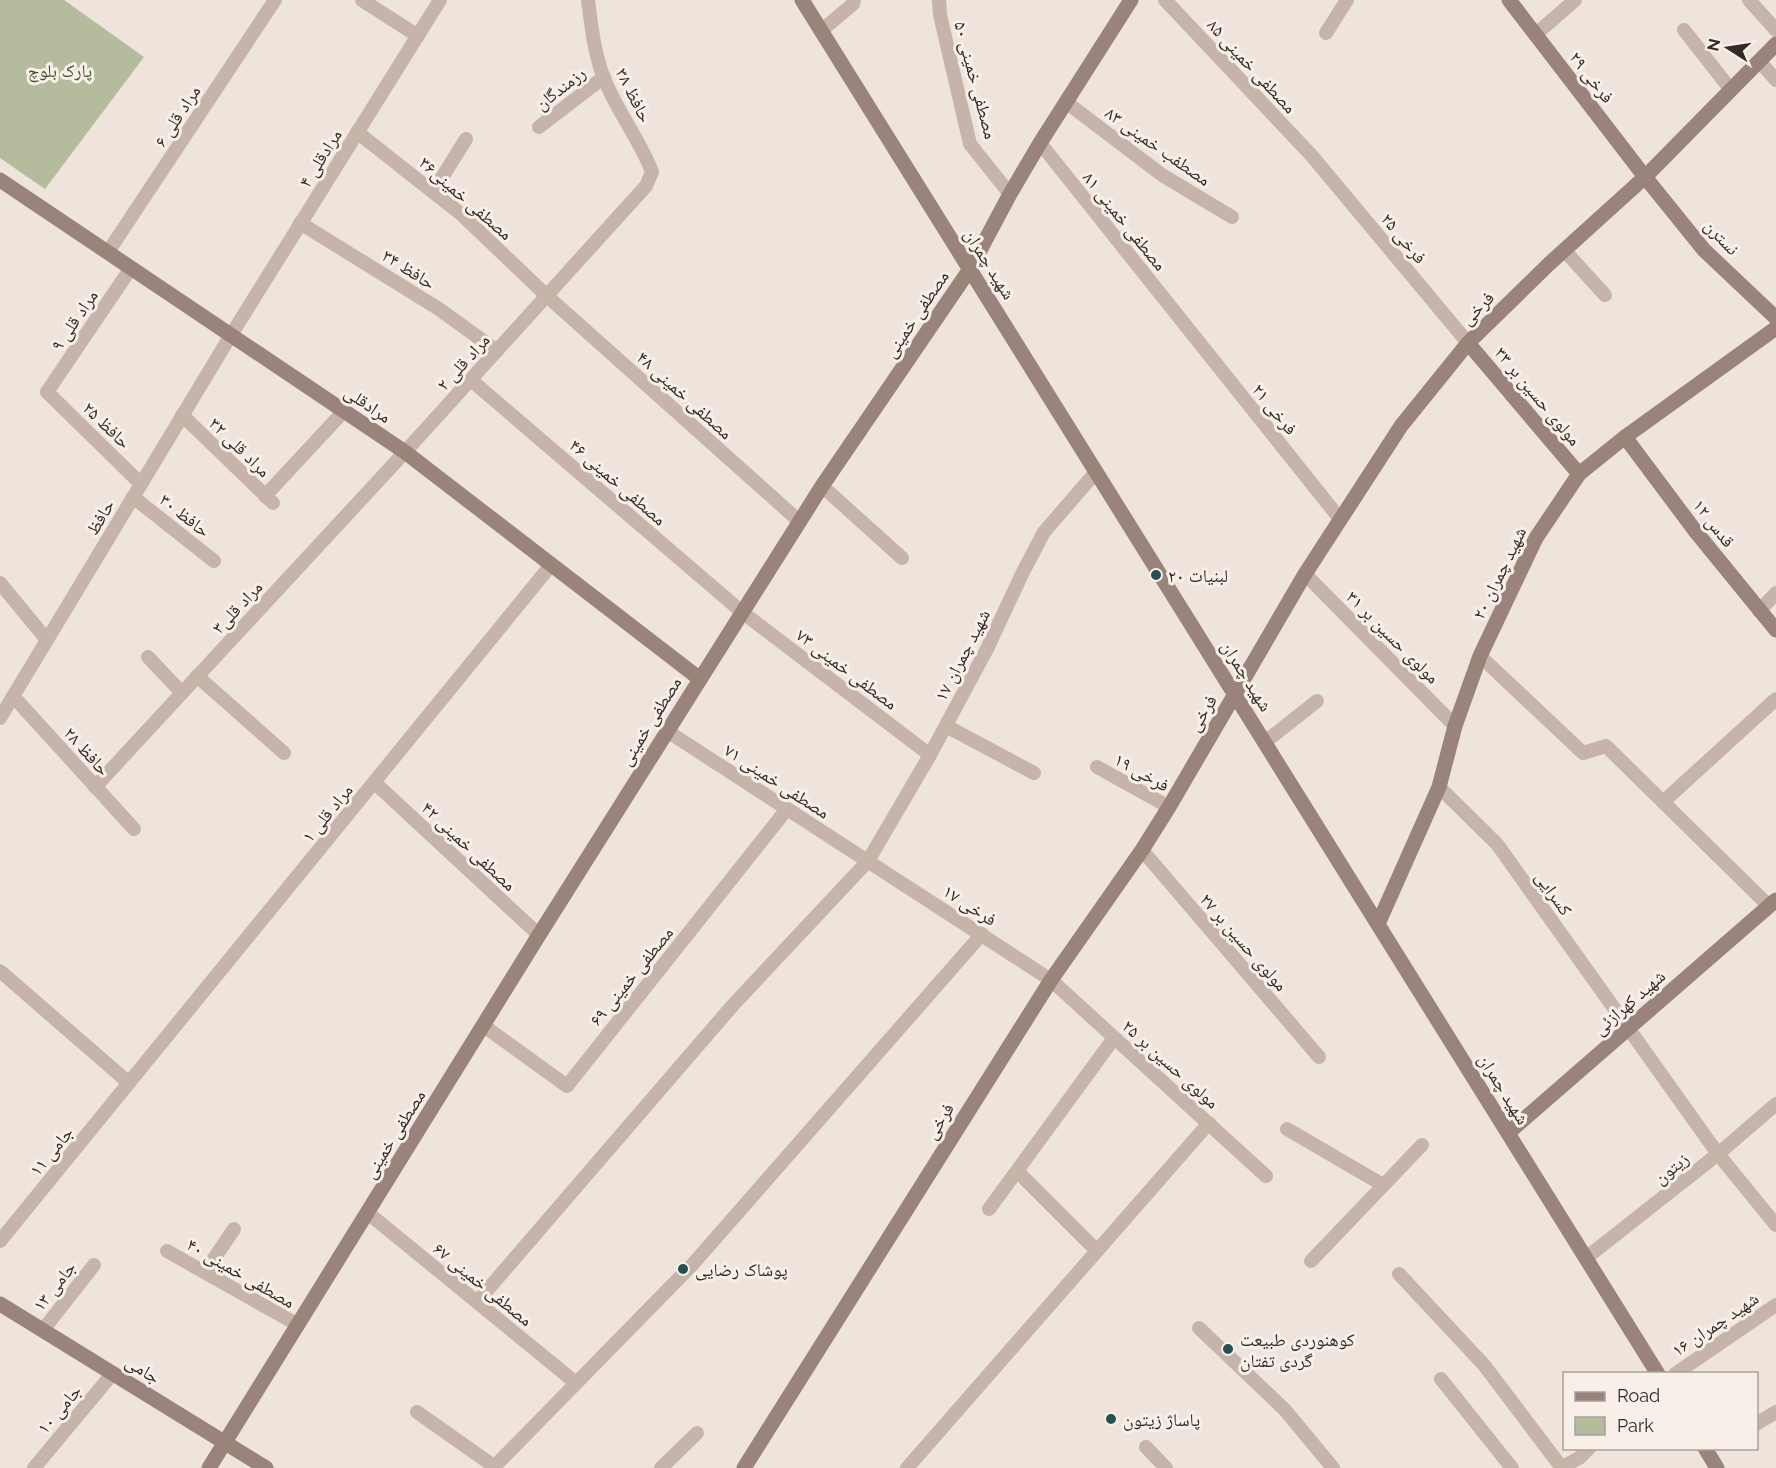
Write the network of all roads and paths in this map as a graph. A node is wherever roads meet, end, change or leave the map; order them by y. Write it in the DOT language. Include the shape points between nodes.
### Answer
graph roads {
  1 [pos="275,0"];
  2 [pos="362,0"];
  3 [pos="441,0"];
  4 [pos="588,0"];
  5 [pos="802,0"];
  6 [pos="854,0"];
  7 [pos="939,0"];
  8 [pos="1131,0"];
  9 [pos="1165,0"];
  10 [pos="1347,0"];
  11 [pos="1509,0"];
  12 [pos="1575,0"];
  13 [pos="1749,0"];
  14 [pos="1684,30"];
  15 [pos="1776,30"];
  16 [pos="821,31"];
  17 [pos="1326,33"];
  18 [pos="1534,35"];
  19 [pos="418,36"];
  20 [pos="1776,44"];
  21 [pos="1760,62"];
  22 [pos="604,77"];
  23 [pos="1776,80"];
  24 [pos="1731,90"];
  25 [pos="1066,102"];
  26 [pos="539,127"];
  27 [pos="357,132"];
  28 [pos="466,139"];
  29 [pos="1040,143"];
  30 [pos="1312,156"];
  31 [pos="1645,177"];
  32 [pos="0,180"];
  33 [pos="433,192"];
  34 [pos="1010,194"];
  35 [pos="637,198"];
  36 [pos="1232,217"];
  37 [pos="300,223"];
  38 [pos="1564,250"];
  39 [pos="108,252"];
  40 [pos="131,268"];
  41 [pos="970,269"];
  42 [pos="1605,295"];
  43 [pos="548,296"];
  44 [pos="1776,318"];
  45 [pos="1182,322"];
  46 [pos="1776,328"];
  47 [pos="231,335"];
  48 [pos="1468,343"];
  49 [pos="497,351"];
  50 [pos="471,380"];
  51 [pos="47,392"];
  52 [pos="344,411"];
  53 [pos="182,415"];
  54 [pos="1625,437"];
  55 [pos="405,452"];
  56 [pos="1096,472"];
  57 [pos="1579,474"];
  58 [pos="141,484"];
  59 [pos="822,486"];
  60 [pos="133,497"];
  61 [pos="1340,519"];
  62 [pos="800,521"];
  63 [pos="902,558"];
  64 [pos="214,561"];
  65 [pos="552,565"];
  66 [pos="1305,574"];
  67 [pos="0,583"];
  68 [pos="1776,593"];
  69 [pos="1759,611"];
  70 [pos="742,612"];
  71 [pos="1776,630"];
  72 [pos="47,640"];
  73 [pos="1480,656"];
  74 [pos="148,657"];
  75 [pos="197,676"];
  76 [pos="700,679"];
  77 [pos="182,693"];
  78 [pos="1235,695"];
  79 [pos="13,696"];
  80 [pos="1776,699"];
  81 [pos="1317,701"];
  82 [pos="0,718"];
  83 [pos="946,726"];
  84 [pos="1455,726"];
  85 [pos="667,731"];
  86 [pos="1265,742"];
  87 [pos="284,753"];
  88 [pos="930,754"];
  89 [pos="1097,767"];
  90 [pos="1034,773"];
  91 [pos="375,783"];
  92 [pos="95,786"];
  93 [pos="1439,787"];
  94 [pos="1663,802"];
  95 [pos="1169,807"];
  96 [pos="787,809"];
  97 [pos="134,829"];
  98 [pos="1142,850"];
  99 [pos="868,861"];
  100 [pos="1773,903"];
  101 [pos="1377,924"];
  102 [pos="982,934"];
  103 [pos="539,935"];
  104 [pos="2,980"];
  105 [pos="1051,980"];
  106 [pos="484,1026"];
  107 [pos="1628,1028"];
  108 [pos="1114,1038"];
  109 [pos="1319,1057"];
  110 [pos="129,1083"];
  111 [pos="1776,1104"];
  112 [pos="1209,1123"];
  113 [pos="1287,1129"];
  114 [pos="1508,1133"];
  115 [pos="1422,1145"];
  116 [pos="1718,1154"];
  117 [pos="1018,1172"];
  118 [pos="1266,1176"];
  119 [pos="1383,1185"];
  120 [pos="989,1209"];
  121 [pos="368,1213"];
  122 [pos="1776,1225"];
  123 [pos="234,1229"];
  124 [pos="0,1241"];
  125 [pos="167,1251"];
  126 [pos="1097,1251"];
  127 [pos="1586,1258"];
  128 [pos="1311,1261"];
  129 [pos="94,1265"];
  130 [pos="205,1272"];
  131 [pos="1399,1274"];
  132 [pos="477,1302"];
  133 [pos="1776,1305"];
  134 [pos="3,1310"];
  135 [pos="298,1325"];
  136 [pos="1199,1328"];
  137 [pos="43,1330"];
  138 [pos="1657,1372"];
  139 [pos="1678,1372"];
  140 [pos="112,1373"];
  141 [pos="1441,1379"];
  142 [pos="576,1383"];
  143 [pos="417,1412"];
  144 [pos="1776,1412"];
  145 [pos="1758,1423"];
  146 [pos="698,1433"];
  147 [pos="225,1443"];
  148 [pos="1146,1447"];
  149 [pos="1588,1450"];
  150 [pos="1709,1450"];
  151 [pos="494,1467"];
  152 [pos="34,1468"];
  153 [pos="209,1468"];
  154 [pos="266,1468"];
  155 [pos="661,1468"];
  156 [pos="744,1468"];
  157 [pos="907,1468"];
  158 [pos="1166,1468"];
  159 [pos="1333,1468"];
  160 [pos="1512,1468"];
  161 [pos="1562,1468"];
  162 [pos="1717,1468"];
  1 -- 39 [label="street, مراد قلی ۶"];
  2 -- 19 [label="street"];
  3 -- 19 [label="street, مرادقلی ۴"];
  4 -- 22 [label="street, حافظ ۳۸"];
  5 -- 16 [label="street, شهید چمران"];
  6 -- 16 [label="street"];
  7 -- 34 [label="street, مصطفی خمینی ۵۰" via="970,144"];
  8 -- 25 [label="street, مصطفی خمینی"];
  9 -- 30 [label="street, مصطفی خمینی ۸۵"];
  10 -- 17 [label="street"];
  11 -- 18 [label="street, فرخی ۲۹"];
  12 -- 18 [label="street"];
  13 -- 15 [label="street"];
  14 -- 24 [label="street"];
  16 -- 41 [label="street, شهید چمران"];
  18 -- 31 [label="street, فرخی ۲۹"];
  19 -- 27 [label="street, مرادقلی ۴"];
  20 -- 21 [label="street, فرخی"];
  21 -- 23 [label="street"];
  21 -- 24 [label="street, فرخی"];
  22 -- 26 [label="street, رزمندگان"];
  22 -- 35 [label="street, حافظ ۳۸" via="652,172"];
  24 -- 31 [label="street, فرخی"];
  25 -- 29 [label="street, مصطفی خمینی"];
  25 -- 36 [label="street, مصطفب خمینی ۸۳" via="1162,175"];
  27 -- 33 [label="street, مصطفی خمینی۳۶"];
  27 -- 37 [label="street, مرادقلی ۴"];
  28 -- 33 [label="street"];
  29 -- 34 [label="street, مصطفی خمینی"];
  29 -- 45 [label="street, مصطفی خمینی ۸۱"];
  30 -- 48 [label="street, فرخی ۲۵"];
  31 -- 38 [label="street, فرخی"];
  31 -- 44 [label="street, نسترن" via="1704,250"];
  32 -- 39 [label="street, مرادقلی"];
  33 -- 43 [label="street, مصطفی خمینی۳۶"];
  34 -- 41 [label="street, مصطفی خمینی"];
  35 -- 43 [label="street, مراد قلی ۲"];
  37 -- 47 [label="street, مرادقلی ۴"];
  37 -- 49 [label="street, حافظ ۳۴" via="439,309"];
  38 -- 42 [label="street"];
  38 -- 48 [label="street, فرخی"];
  39 -- 40 [label="street, مرادقلی"];
  40 -- 47 [label="street, مرادقلی"];
  40 -- 51 [label="street, مراد قلی ۹"];
  41 -- 56 [label="street, شهید چمران"];
  41 -- 59 [label="street, مصطفی خمینی"];
  43 -- 49 [label="street, مراد قلی ۲"];
  43 -- 62 [label="street, مصطفی خمینی ۴۸"];
  45 -- 61 [label="street, فرخی ۲۱"];
  46 -- 54 [label="street, شهید چمران ۲۰"];
  47 -- 52 [label="street, مرادقلی"];
  47 -- 53 [label="street, حافظ"];
  48 -- 57 [label="street, مولوی حسین بر ۳۳"];
  48 -- 61 [label="street, فرخی" via="1401,426"];
  49 -- 50 [label="street, مراد قلی ۲"];
  50 -- 55 [label="street, مراد قلی ۲"];
  50 -- 70 [label="street, مصطفی خمینی ۴۶"];
  51 -- 58 [label="street, حافظ ۲۵"];
  52 -- 53 [label="street, مراد قلی ۳۲" via="269,500"];
  52 -- 55 [label="street, مرادقلی"];
  53 -- 58 [label="street, حافظ"];
  54 -- 57 [label="street, شهید چمران ۲۰"];
  54 -- 69 [label="street, قدس ۱۲"];
  55 -- 65 [label="street, مرادقلی"];
  55 -- 75 [label="street, مراد قلی۳"];
  56 -- 78 [label="street, شهید چمران"];
  56 -- 83 [label="street, شهید چمران ۱۷" via="1044,532"];
  57 -- 73 [label="street, شهید چمران ۲۰" via="1536,538"];
  58 -- 60 [label="street, حافظ"];
  59 -- 62 [label="street, مصطفی خمینی"];
  59 -- 63 [label="street"];
  60 -- 64 [label="street, حافظ ۳۰"];
  60 -- 72 [label="street, حافظ"];
  61 -- 66 [label="street, فرخی"];
  62 -- 70 [label="street, مصطفی خمینی"];
  65 -- 76 [label="street, مرادقلی"];
  65 -- 91 [label="street, مراد قلی ۱"];
  66 -- 78 [label="street, فرخی"];
  66 -- 84 [label="street, مولوی حسین بر ۳۱"];
  67 -- 72 [label="street"];
  68 -- 69 [label="street"];
  69 -- 71 [label="street, قدس ۱۲"];
  70 -- 76 [label="street, مصطفی خمینی"];
  70 -- 88 [label="street, مصطفی خمینی ۷۳"];
  72 -- 79 [label="street, حافظ"];
  73 -- 84 [label="street, شهید چمران ۲۰"];
  73 -- 94 [label="street" via="1583,753 1606,746"];
  74 -- 77 [label="street"];
  75 -- 77 [label="street, مراد قلی۳"];
  75 -- 87 [label="street"];
  76 -- 85 [label="street, مصطفی خمینی"];
  77 -- 92 [label="street, مراد قلی۳"];
  78 -- 86 [label="street, شهید چمران"];
  78 -- 95 [label="street, فرخی"];
  79 -- 82 [label="street, حافظ"];
  79 -- 92 [label="street, حافظ ۲۸"];
  80 -- 94 [label="street"];
  81 -- 86 [label="street"];
  83 -- 88 [label="street, شهید چمران ۱۷"];
  83 -- 90 [label="street"];
  84 -- 93 [label="street, شهید چمران ۲۰"];
  85 -- 96 [label="street, مصطفی خمینی ۷۱"];
  85 -- 103 [label="street, مصطفی خمینی"];
  86 -- 101 [label="street, شهید چمران"];
  88 -- 99 [label="street, شهید چمران ۱۷"];
  89 -- 95 [label="street, فرخی ۱۹"];
  91 -- 103 [label="street, مصطفی خمینی ۴۲"];
  91 -- 110 [label="street, مراد قلی ۱"];
  92 -- 97 [label="street, حافظ ۲۸"];
  93 -- 101 [label="street, شهید چمران ۲۰"];
  93 -- 107 [label="street, کسرایی" via="1497,844"];
  94 -- 100 [label="street"];
  95 -- 98 [label="street, فرخی"];
  96 -- 99 [label="street, مصطفی خمینی ۷۱"];
  96 -- 106 [label="street, مصطفی خمینی ۶۹" via="567,1086"];
  98 -- 105 [label="street, فرخی"];
  98 -- 109 [label="street, مولوی حسین بر ۲۷"];
  99 -- 102 [label="street, فرخی ۱۷"];
  99 -- 132 [label="street, شهید چمران ۱۷" via="733,1005"];
  100 -- 107 [label="street, شهید کهرازئی"];
  101 -- 114 [label="street, شهید چمران"];
  102 -- 105 [label="street, فرخی ۱۷"];
  102 -- 142 [label="street" via="692,1265"];
  103 -- 106 [label="street, مصطفی خمینی"];
  104 -- 110 [label="street"];
  105 -- 108 [label="street, مولوی حسین بر ۲۵"];
  105 -- 156 [label="street, فرخی"];
  106 -- 121 [label="street, مصطفی خمینی"];
  107 -- 114 [label="street, شهید کهرازئی"];
  107 -- 116 [label="street, کسرایی"];
  108 -- 112 [label="street, مولوی حسین بر ۲۵"];
  108 -- 117 [label="street"];
  110 -- 124 [label="street, جامی ۱۱"];
  111 -- 116 [label="street, زیتون"];
  112 -- 118 [label="street, مولوی حسین بر ۲۵"];
  112 -- 126 [label="street"];
  113 -- 119 [label="street"];
  114 -- 127 [label="street, شهید چمران"];
  115 -- 119 [label="street"];
  116 -- 122 [label="street, کسرایی"];
  116 -- 127 [label="street, زیتون"];
  117 -- 120 [label="street"];
  117 -- 126 [label="street"];
  119 -- 128 [label="street"];
  121 -- 132 [label="street, مصطفی خمینی ۶۷"];
  121 -- 135 [label="street, مصطفی خمینی"];
  123 -- 130 [label="street"];
  125 -- 130 [label="street, مصطفی خمینی ۴۰"];
  126 -- 157 [label="street"];
  127 -- 138 [label="street, شهید چمران"];
  129 -- 137 [label="street, جامی ۱۳"];
  130 -- 135 [label="street, مصطفی خمینی ۴۰"];
  131 -- 161 [label="street" via="1484,1365"];
  132 -- 142 [label="street, مصطفی خمینی ۶۷"];
  133 -- 139 [label="street, شهید چمران ۱۶"];
  134 -- 137 [label="street, جامی"];
  135 -- 147 [label="street, مصطفی خمینی"];
  136 -- 159 [label="street" via="1285,1410"];
  137 -- 140 [label="street, جامی"];
  140 -- 147 [label="street, جامی"];
  140 -- 152 [label="street, جامی ۱۰"];
  141 -- 160 [label="street"];
  142 -- 151 [label="street"];
  143 -- 151 [label="street"];
  144 -- 145 [label="street"];
  146 -- 155 [label="street"];
  147 -- 153 [label="street, مصطفی خمینی"];
  147 -- 154 [label="street, جامی"];
  148 -- 158 [label="street"];
  149 -- 161 [label="street"];
  150 -- 162 [label="street"];
}
